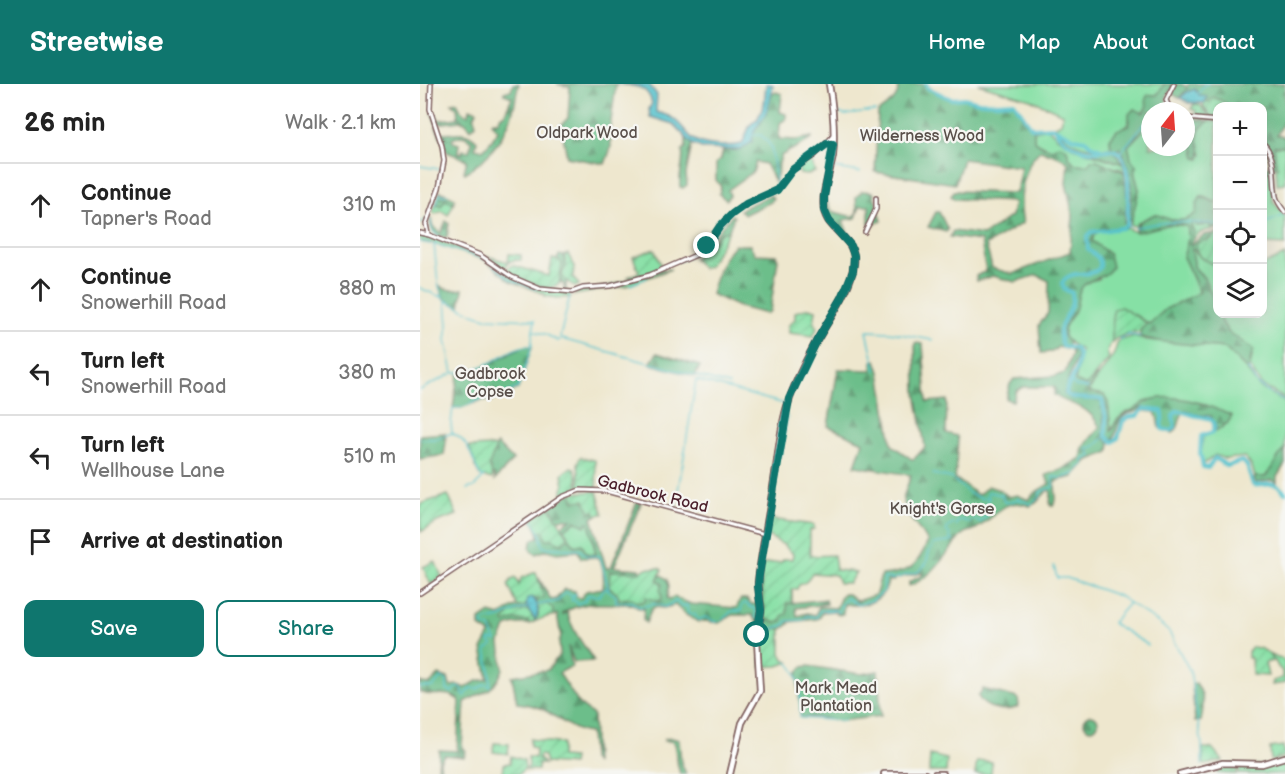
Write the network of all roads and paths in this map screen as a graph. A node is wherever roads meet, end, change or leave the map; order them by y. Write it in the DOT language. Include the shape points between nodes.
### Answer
graph roads {
  1 [pos="430,84"];
  2 [pos="830,84"];
  3 [pos="1174,84"];
  4 [pos="1167,102"];
  5 [pos="1195,119"];
  6 [pos="1213,121"];
  7 [pos="830,144"];
  8 [pos="1267,147"];
  9 [pos="870,199"];
  10 [pos="1285,212"];
  11 [pos="425,228"];
  12 [pos="865,232"];
  13 [pos="420,233"];
  14 [pos="429,235"];
  15 [pos="766,534"];
  16 [pos="420,593"];
  17 [pos="1285,757"];
  18 [pos="730,774"];
  19 [pos="884,774"];
  20 [pos="925,774"];
  21 [pos="935,774"];
  22 [pos="943,774"];
  23 [pos="1180,774"];
  1 -- 11 [label="street" via="430,109 444,161"];
  2 -- 7 [label="street"];
  3 -- 4 [label="street"];
  5 -- 6 [label="street"];
  7 -- 14 [label="street" via="792,170 777,190 732,214 696,255 650,275 610,286 565,292 540,289 512,277 480,255"];
  7 -- 15 [label="street" via="824,210 851,246 853,271 789,399"];
  8 -- 10 [label="street" via="1276,195"];
  9 -- 12 [label="street" via="876,198 876,209"];
  11 -- 13 [label="street"];
  11 -- 14 [label="street"];
  13 -- 14 [label="street"];
  15 -- 16 [label="street, Gadbrook Road" via="606,491 579,490 562,497"];
  15 -- 18 [label="street" via="758,582 760,691 742,723"];
  17 -- 23 [label="street" via="1262,764 1223,762"];
  19 -- 20 [label="street"];
  21 -- 22 [label="street"];
}
